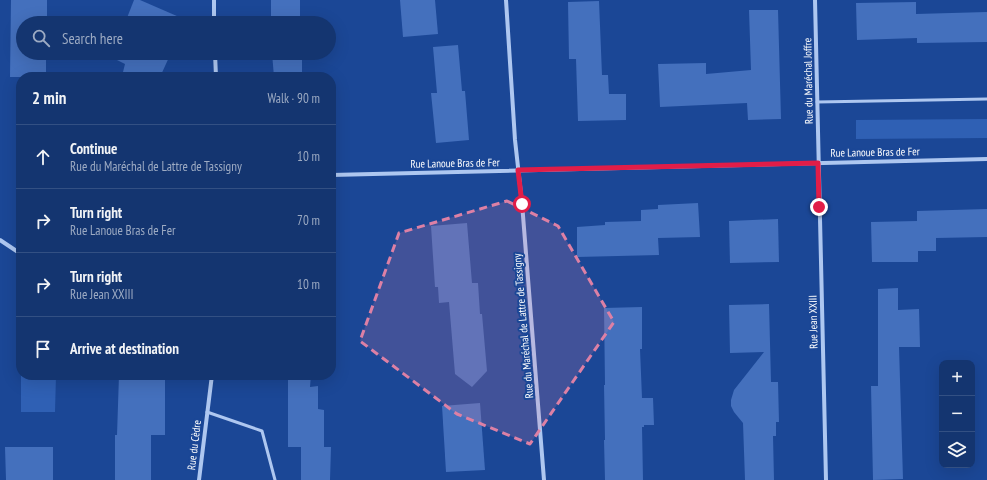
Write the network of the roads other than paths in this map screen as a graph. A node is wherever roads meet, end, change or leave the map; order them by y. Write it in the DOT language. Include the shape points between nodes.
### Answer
graph roads {
  1 [pos="214,0"];
  2 [pos="506,0"];
  3 [pos="815,0"];
  4 [pos="214,16"];
  5 [pos="215,60"];
  6 [pos="216,72"];
  7 [pos="987,99"];
  8 [pos="817,102"];
  9 [pos="987,159"];
  10 [pos="818,163"];
  11 [pos="518,170"];
  12 [pos="336,175"];
  13 [pos="0,240"];
  14 [pos="16,251"];
  15 [pos="211,380"];
  16 [pos="208,412"];
  17 [pos="199,480"];
  18 [pos="275,480"];
  19 [pos="544,480"];
  20 [pos="826,480"];
  1 -- 4 [label="street"];
  2 -- 11 [label="street, Rue du Maréchal de Lattre de Tassigny"];
  3 -- 8 [label="street, Rue du Maréchal Joffre"];
  5 -- 6 [label="street"];
  7 -- 8 [label="lane"];
  8 -- 10 [label="street, Rue du Maréchal Joffre"];
  9 -- 10 [label="street, Rue Lanoue Bras de Fer"];
  10 -- 11 [label="street, Rue Lanoue Bras de Fer"];
  10 -- 20 [label="street, Rue Jean XXIII"];
  11 -- 12 [label="street, Rue Lanoue Bras de Fer"];
  11 -- 19 [label="street, Rue du Maréchal de Lattre de Tassigny"];
  13 -- 14 [label="street"];
  15 -- 16 [label="street, Rue du Cèdre"];
  16 -- 17 [label="street, Rue du Cèdre"];
  16 -- 18 [label="lane, Rue du Cèdre" via="262,431"];
}
